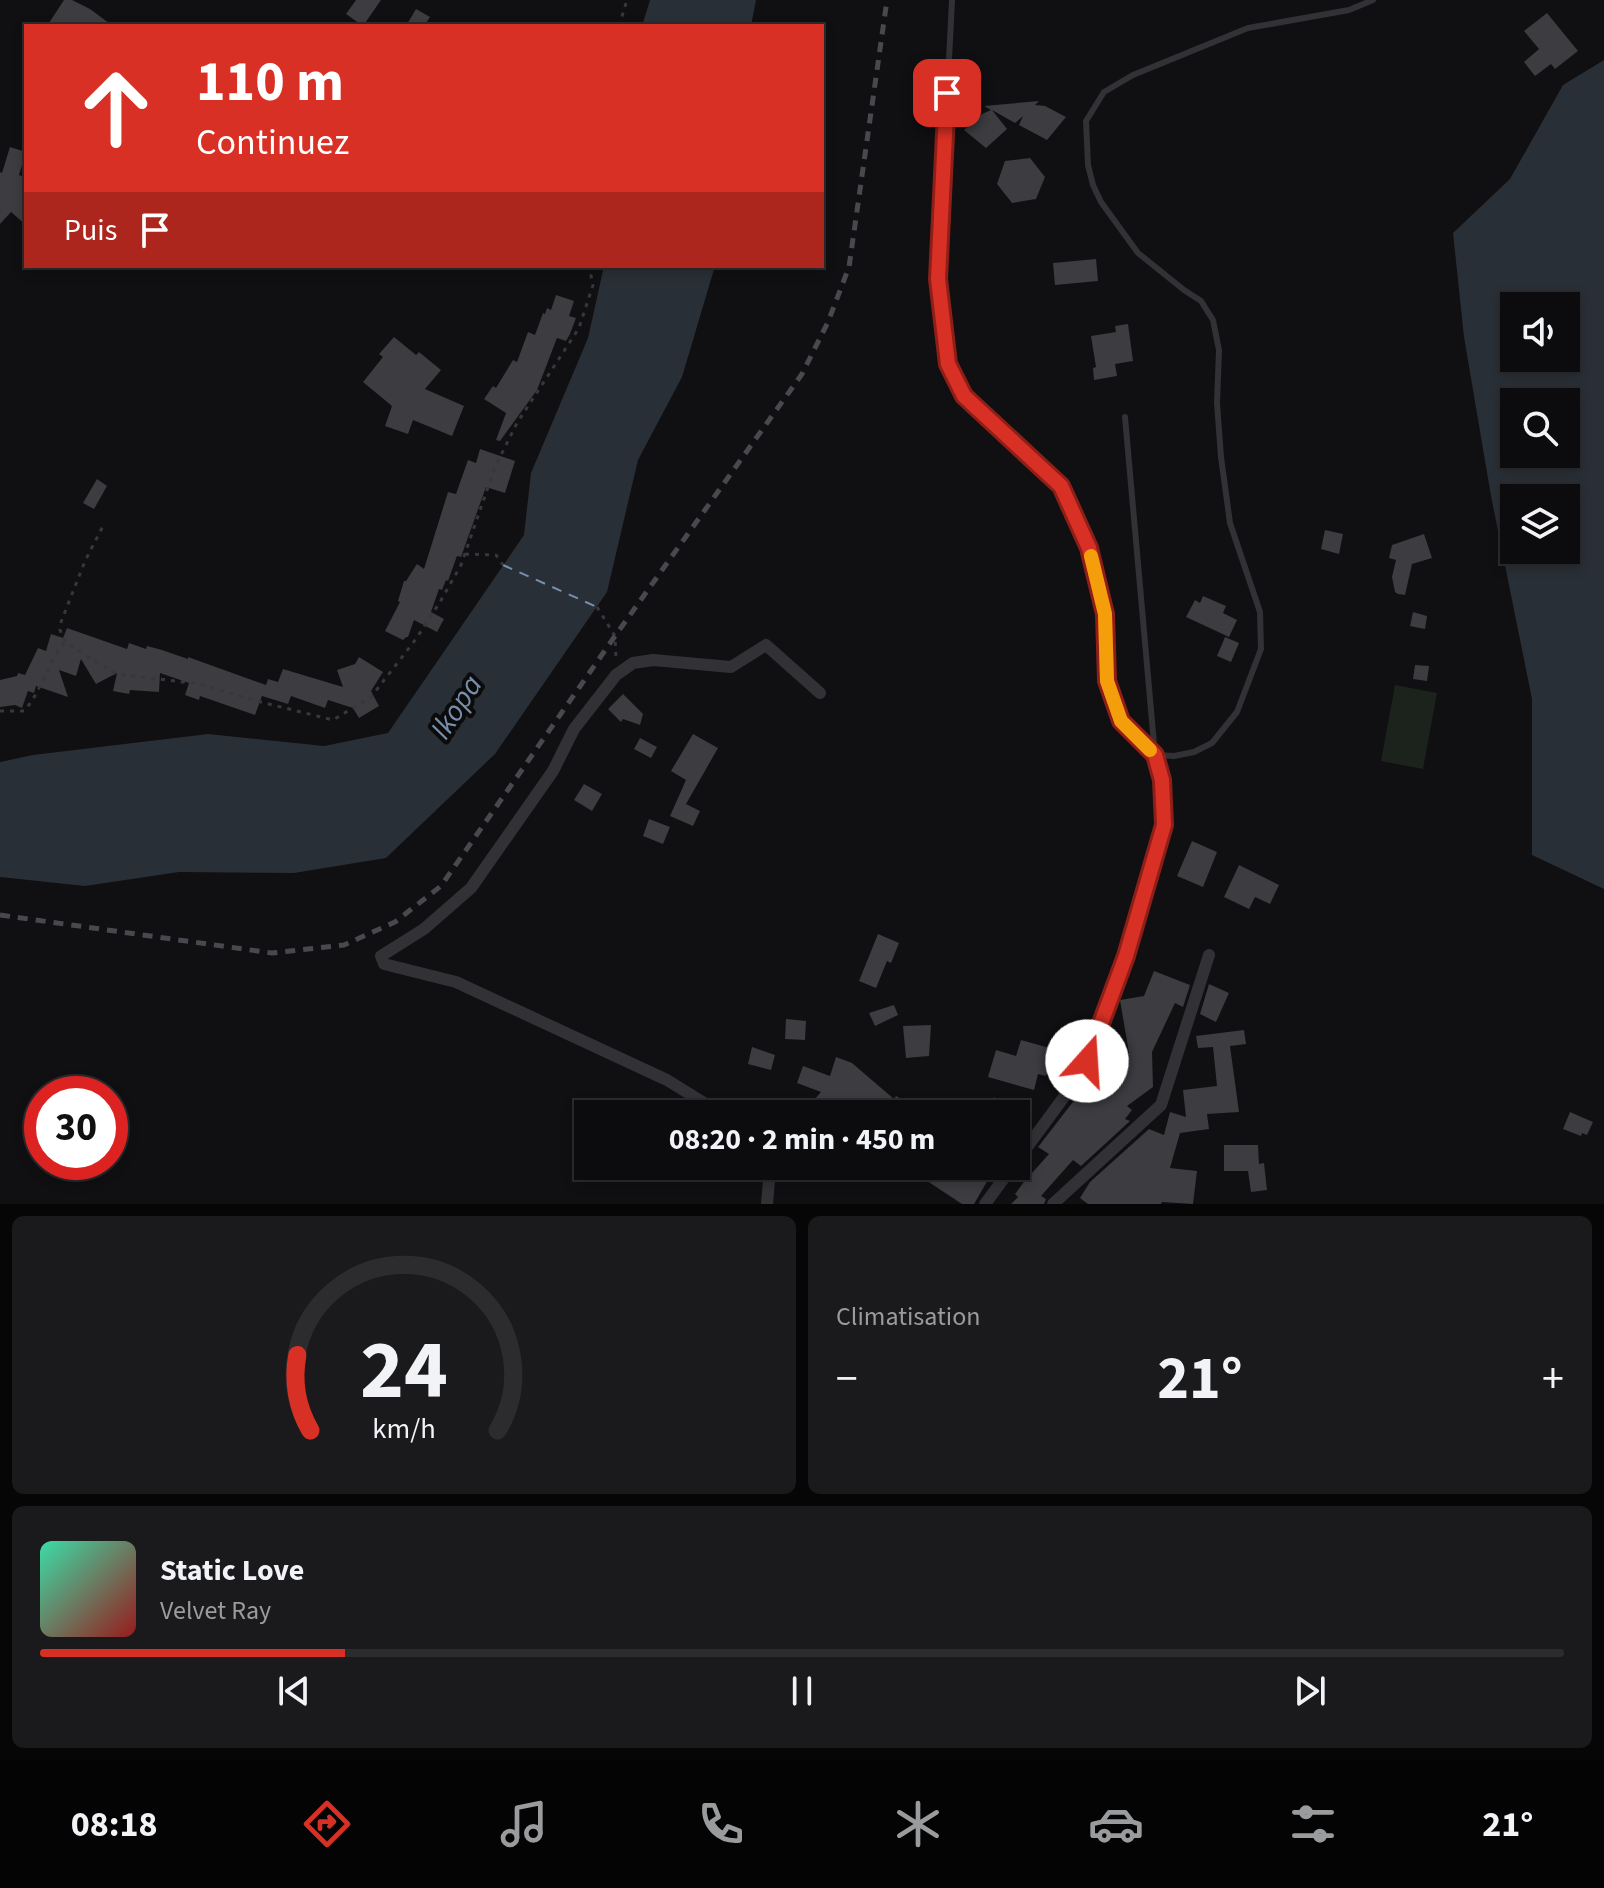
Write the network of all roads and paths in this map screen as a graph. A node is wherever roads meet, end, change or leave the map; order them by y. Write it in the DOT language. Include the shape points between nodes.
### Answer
graph roads {
  1 [pos="627,0"];
  2 [pos="952,0"];
  3 [pos="1373,0"];
  4 [pos="620,24"];
  5 [pos="589,268"];
  6 [pos="1125,417"];
  7 [pos="104,524"];
  8 [pos="464,554"];
  9 [pos="503,565"];
  10 [pos="597,607"];
  11 [pos="65,642"];
  12 [pos="616,675"];
  13 [pos="820,693"];
  14 [pos="0,711"];
  15 [pos="1155,755"];
  16 [pos="1164,825"];
  17 [pos="1209,955"];
  18 [pos="699,1100"];
  19 [pos="1030,1143"];
  20 [pos="769,1180"];
  21 [pos="1002,1180"];
  22 [pos="767,1204"];
  23 [pos="985,1204"];
  24 [pos="1053,1204"];
  1 -- 4 [label="path"];
  2 -- 15 [label="lane" via="938,279 948,364 964,396 1061,486 1089,548 1105,614 1107,681 1121,721"];
  3 -- 15 [label="lane" via="1349,10 1248,28 1133,75 1104,92 1086,121 1088,165 1101,202 1138,253 1201,301 1213,320 1230,523 1260,612 1261,649 1237,712 1212,743 1194,752"];
  5 -- 8 [label="path" via="593,285 579,328 517,423"];
  6 -- 15 [label="lane"];
  7 -- 11 [label="path" via="61,622"];
  8 -- 9 [label="path" via="496,555"];
  8 -- 11 [label="path" via="416,639 371,697 333,720 200,684 116,674"];
  10 -- 12 [label="path" via="615,636"];
  11 -- 14 [label="path" via="24,711"];
  12 -- 13 [label="street" via="633,663 653,660 731,667 766,645"];
  12 -- 18 [label="street" via="574,729 553,771 471,888 424,929 384,952 381,961 456,982"];
  15 -- 16 [label="lane"];
  16 -- 19 [label="street" via="1126,956 1087,1061"];
  17 -- 24 [label="street" via="1161,1105"];
  20 -- 22 [label="street"];
  21 -- 23 [label="street"];
}
